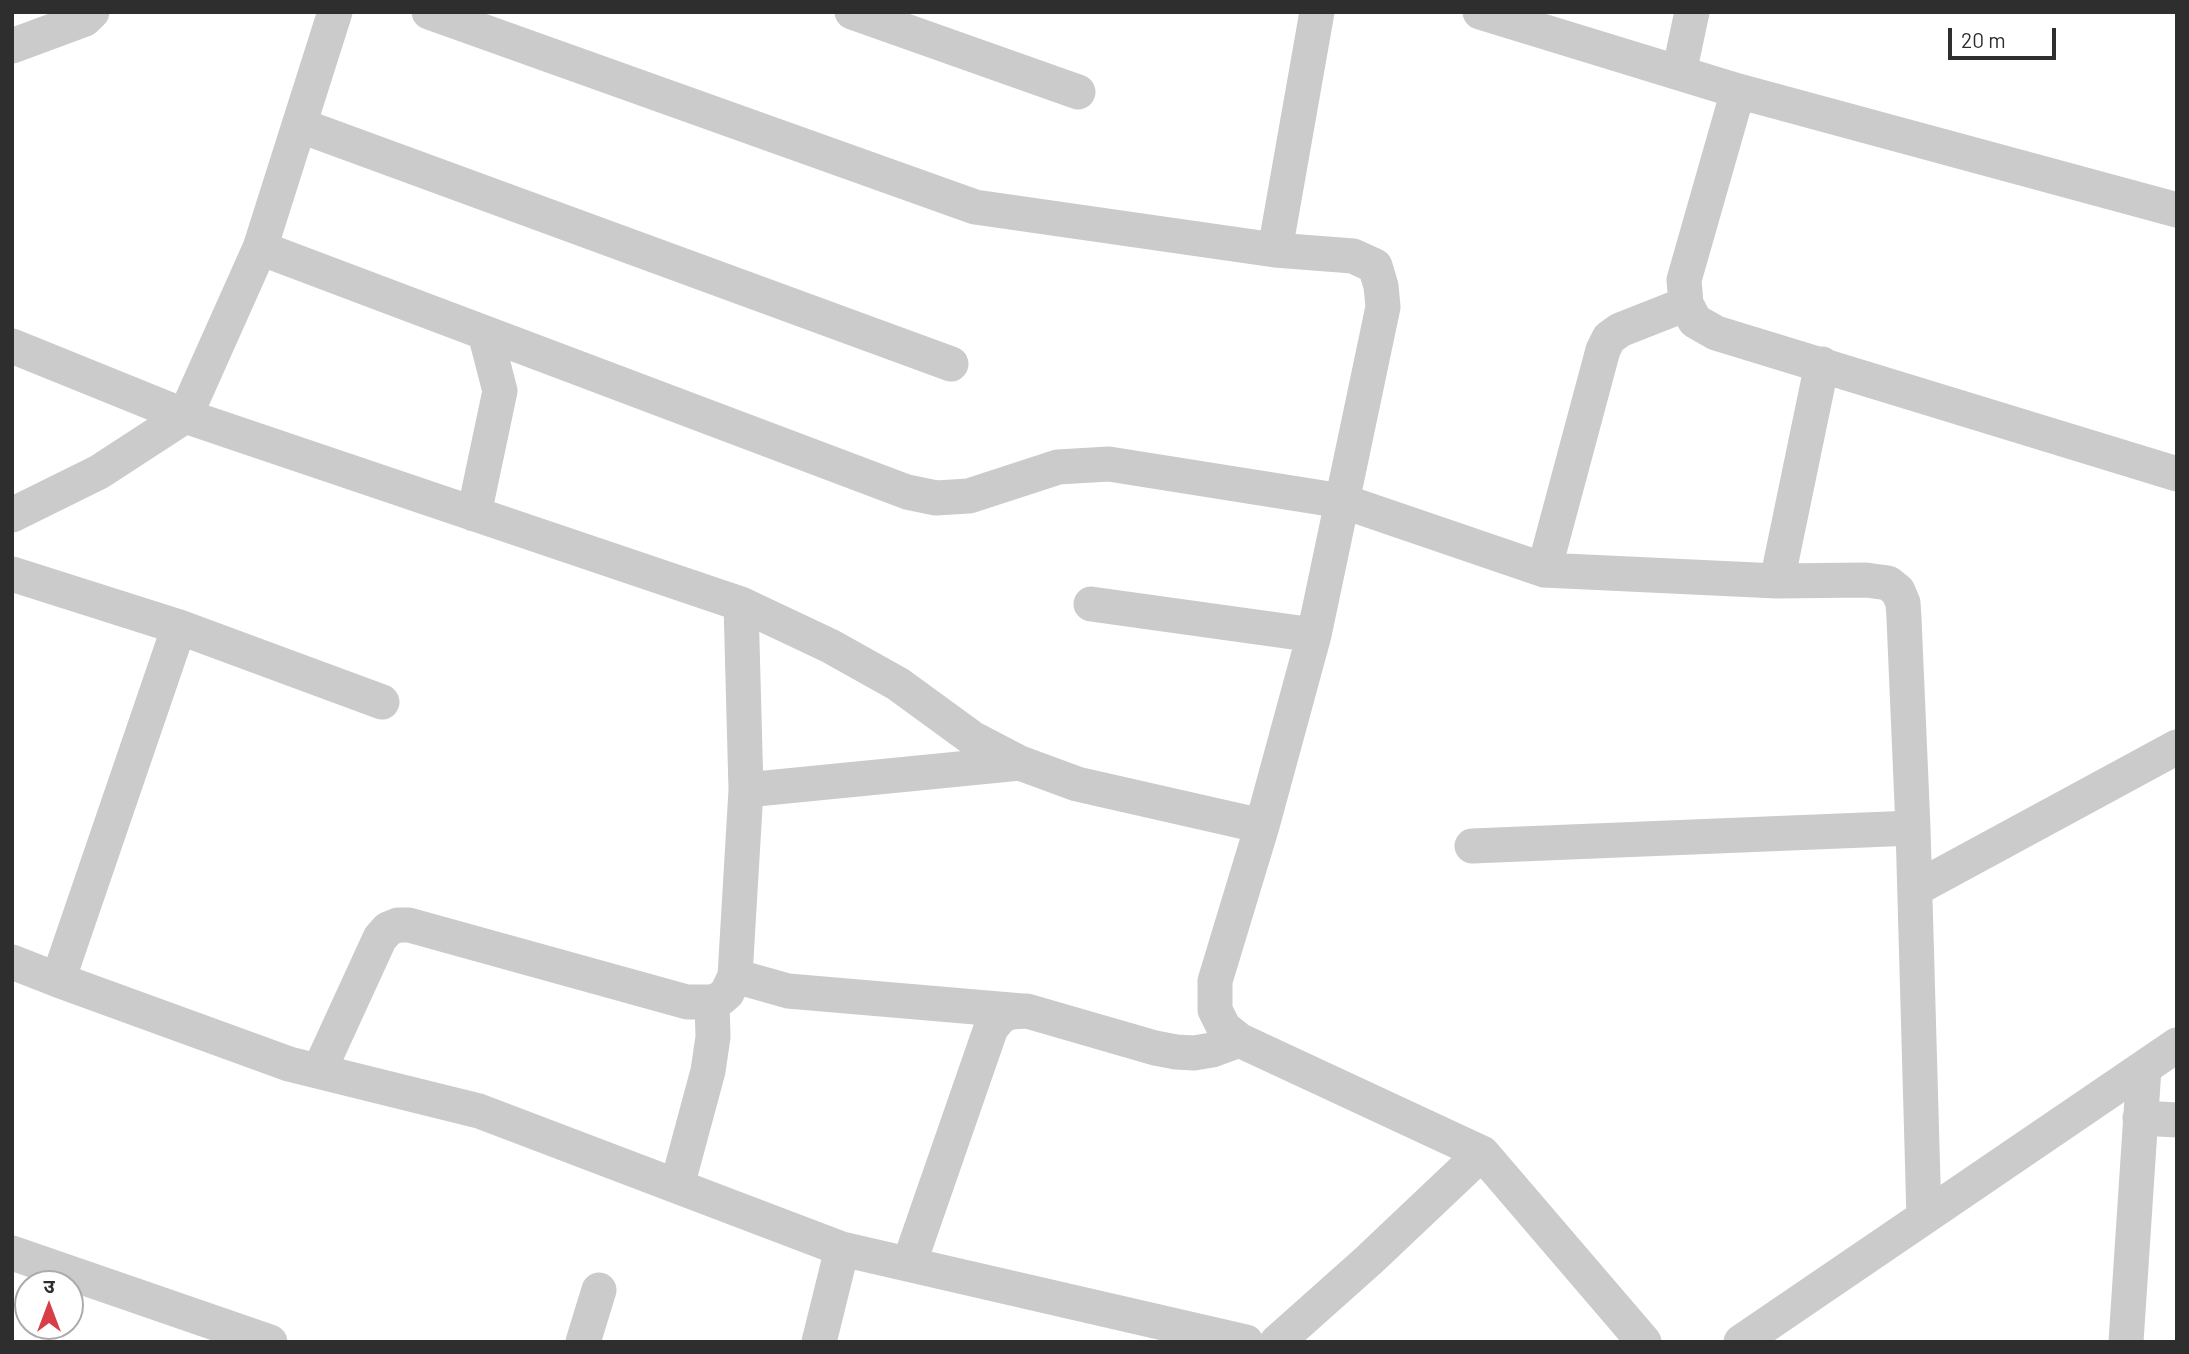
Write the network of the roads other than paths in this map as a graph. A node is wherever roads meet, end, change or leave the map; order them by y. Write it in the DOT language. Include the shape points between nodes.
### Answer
graph roads {
  1 [pos="92,12"];
  2 [pos="335,12"];
  3 [pos="429,12"];
  4 [pos="852,12"];
  5 [pos="1317,12"];
  6 [pos="1480,12"];
  7 [pos="1692,12"];
  8 [pos="14,41"];
  9 [pos="1679,73"];
  10 [pos="1738,91"];
  11 [pos="1078,92"];
  12 [pos="299,125"];
  13 [pos="2177,210"];
  14 [pos="260,248"];
  15 [pos="1275,250"];
  16 [pos="1686,304"];
  17 [pos="485,333"];
  18 [pos="12,346"];
  19 [pos="951,364"];
  20 [pos="1822,364"];
  21 [pos="185,416"];
  22 [pos="2177,474"];
  23 [pos="1342,501"];
  24 [pos="474,514"];
  25 [pos="12,515"];
  26 [pos="1544,570"];
  27 [pos="12,574"];
  28 [pos="1777,581"];
  29 [pos="741,604"];
  30 [pos="1091,604"];
  31 [pos="179,626"];
  32 [pos="1314,635"];
  33 [pos="382,702"];
  34 [pos="2177,747"];
  35 [pos="1020,763"];
  36 [pos="746,790"];
  37 [pos="1262,826"];
  38 [pos="1913,828"];
  39 [pos="1472,846"];
  40 [pos="1915,889"];
  41 [pos="12,962"];
  42 [pos="58,980"];
  43 [pos="723,989"];
  44 [pos="1027,1011"];
  45 [pos="1239,1040"];
  46 [pos="2177,1045"];
  47 [pos="2144,1068"];
  48 [pos="319,1071"];
  49 [pos="2140,1118"];
  50 [pos="2177,1121"];
  51 [pos="1482,1153"];
  52 [pos="677,1186"];
  53 [pos="1924,1217"];
  54 [pos="842,1249"];
  55 [pos="12,1253"];
  56 [pos="909,1264"];
  57 [pos="599,1290"];
  58 [pos="270,1342"];
  59 [pos="583,1342"];
  60 [pos="819,1342"];
  61 [pos="1246,1342"];
  62 [pos="1277,1342"];
  63 [pos="1644,1342"];
  64 [pos="1741,1342"];
  65 [pos="2126,1342"];
  1 -- 8 [label="street" via="85,19"];
  2 -- 12 [label="street"];
  3 -- 15 [label="street" via="975,207"];
  4 -- 11 [label="street"];
  5 -- 15 [label="street"];
  6 -- 9 [label="street"];
  7 -- 9 [label="street"];
  9 -- 10 [label="street"];
  10 -- 13 [label="street"];
  10 -- 16 [label="street" via="1690,252 1684,280"];
  12 -- 14 [label="street"];
  12 -- 19 [label="street"];
  14 -- 17 [label="street"];
  14 -- 21 [label="street"];
  15 -- 23 [label="street" via="1353,256 1375,267 1381,286 1382,307"];
  16 -- 20 [label="street" via="1695,321 1716,333"];
  16 -- 26 [label="street" via="1609,338"];
  17 -- 23 [label="street" via="906,492 936,498 969,496 1058,467 1109,464"];
  17 -- 24 [label="street" via="500,391"];
  18 -- 21 [label="street"];
  20 -- 22 [label="street"];
  20 -- 28 [label="street"];
  21 -- 24 [label="street"];
  21 -- 25 [label="street" via="99,472"];
  23 -- 26 [label="street"];
  23 -- 32 [label="street"];
  24 -- 29 [label="street"];
  26 -- 28 [label="street"];
  27 -- 31 [label="street"];
  28 -- 38 [label="street" via="1866,580 1888,583 1898,591 1905,618"];
  29 -- 35 [label="street" via="898,684 972,738"];
  29 -- 36 [label="street"];
  30 -- 32 [label="street"];
  31 -- 33 [label="street"];
  31 -- 42 [label="street"];
  32 -- 37 [label="street"];
  34 -- 40 [label="street"];
  35 -- 36 [label="street"];
  35 -- 37 [label="street" via="1077,784"];
  36 -- 43 [label="street"];
  37 -- 45 [label="street" via="1215,981 1215,1010 1224,1028"];
  38 -- 39 [label="street"];
  38 -- 40 [label="street"];
  40 -- 53 [label="street"];
  41 -- 42 [label="street"];
  42 -- 48 [label="street"];
  43 -- 44 [label="street"];
  43 -- 48 [label="street" via="687,1002 398,925 380,938"];
  43 -- 52 [label="street" via="708,1071"];
  44 -- 45 [label="street" via="1177,1052 1212,1050"];
  44 -- 56 [label="street" via="1011,1012 991,1028"];
  45 -- 51 [label="street"];
  46 -- 47 [label="street"];
  47 -- 49 [label="street"];
  47 -- 53 [label="street"];
  48 -- 52 [label="street" via="479,1111"];
  49 -- 50 [label="street"];
  49 -- 65 [label="street"];
  51 -- 62 [label="street"];
  51 -- 63 [label="street"];
  52 -- 54 [label="street"];
  53 -- 64 [label="street"];
  54 -- 56 [label="street"];
  54 -- 60 [label="street"];
  55 -- 58 [label="street"];
  56 -- 61 [label="street"];
  57 -- 59 [label="street"];
}
